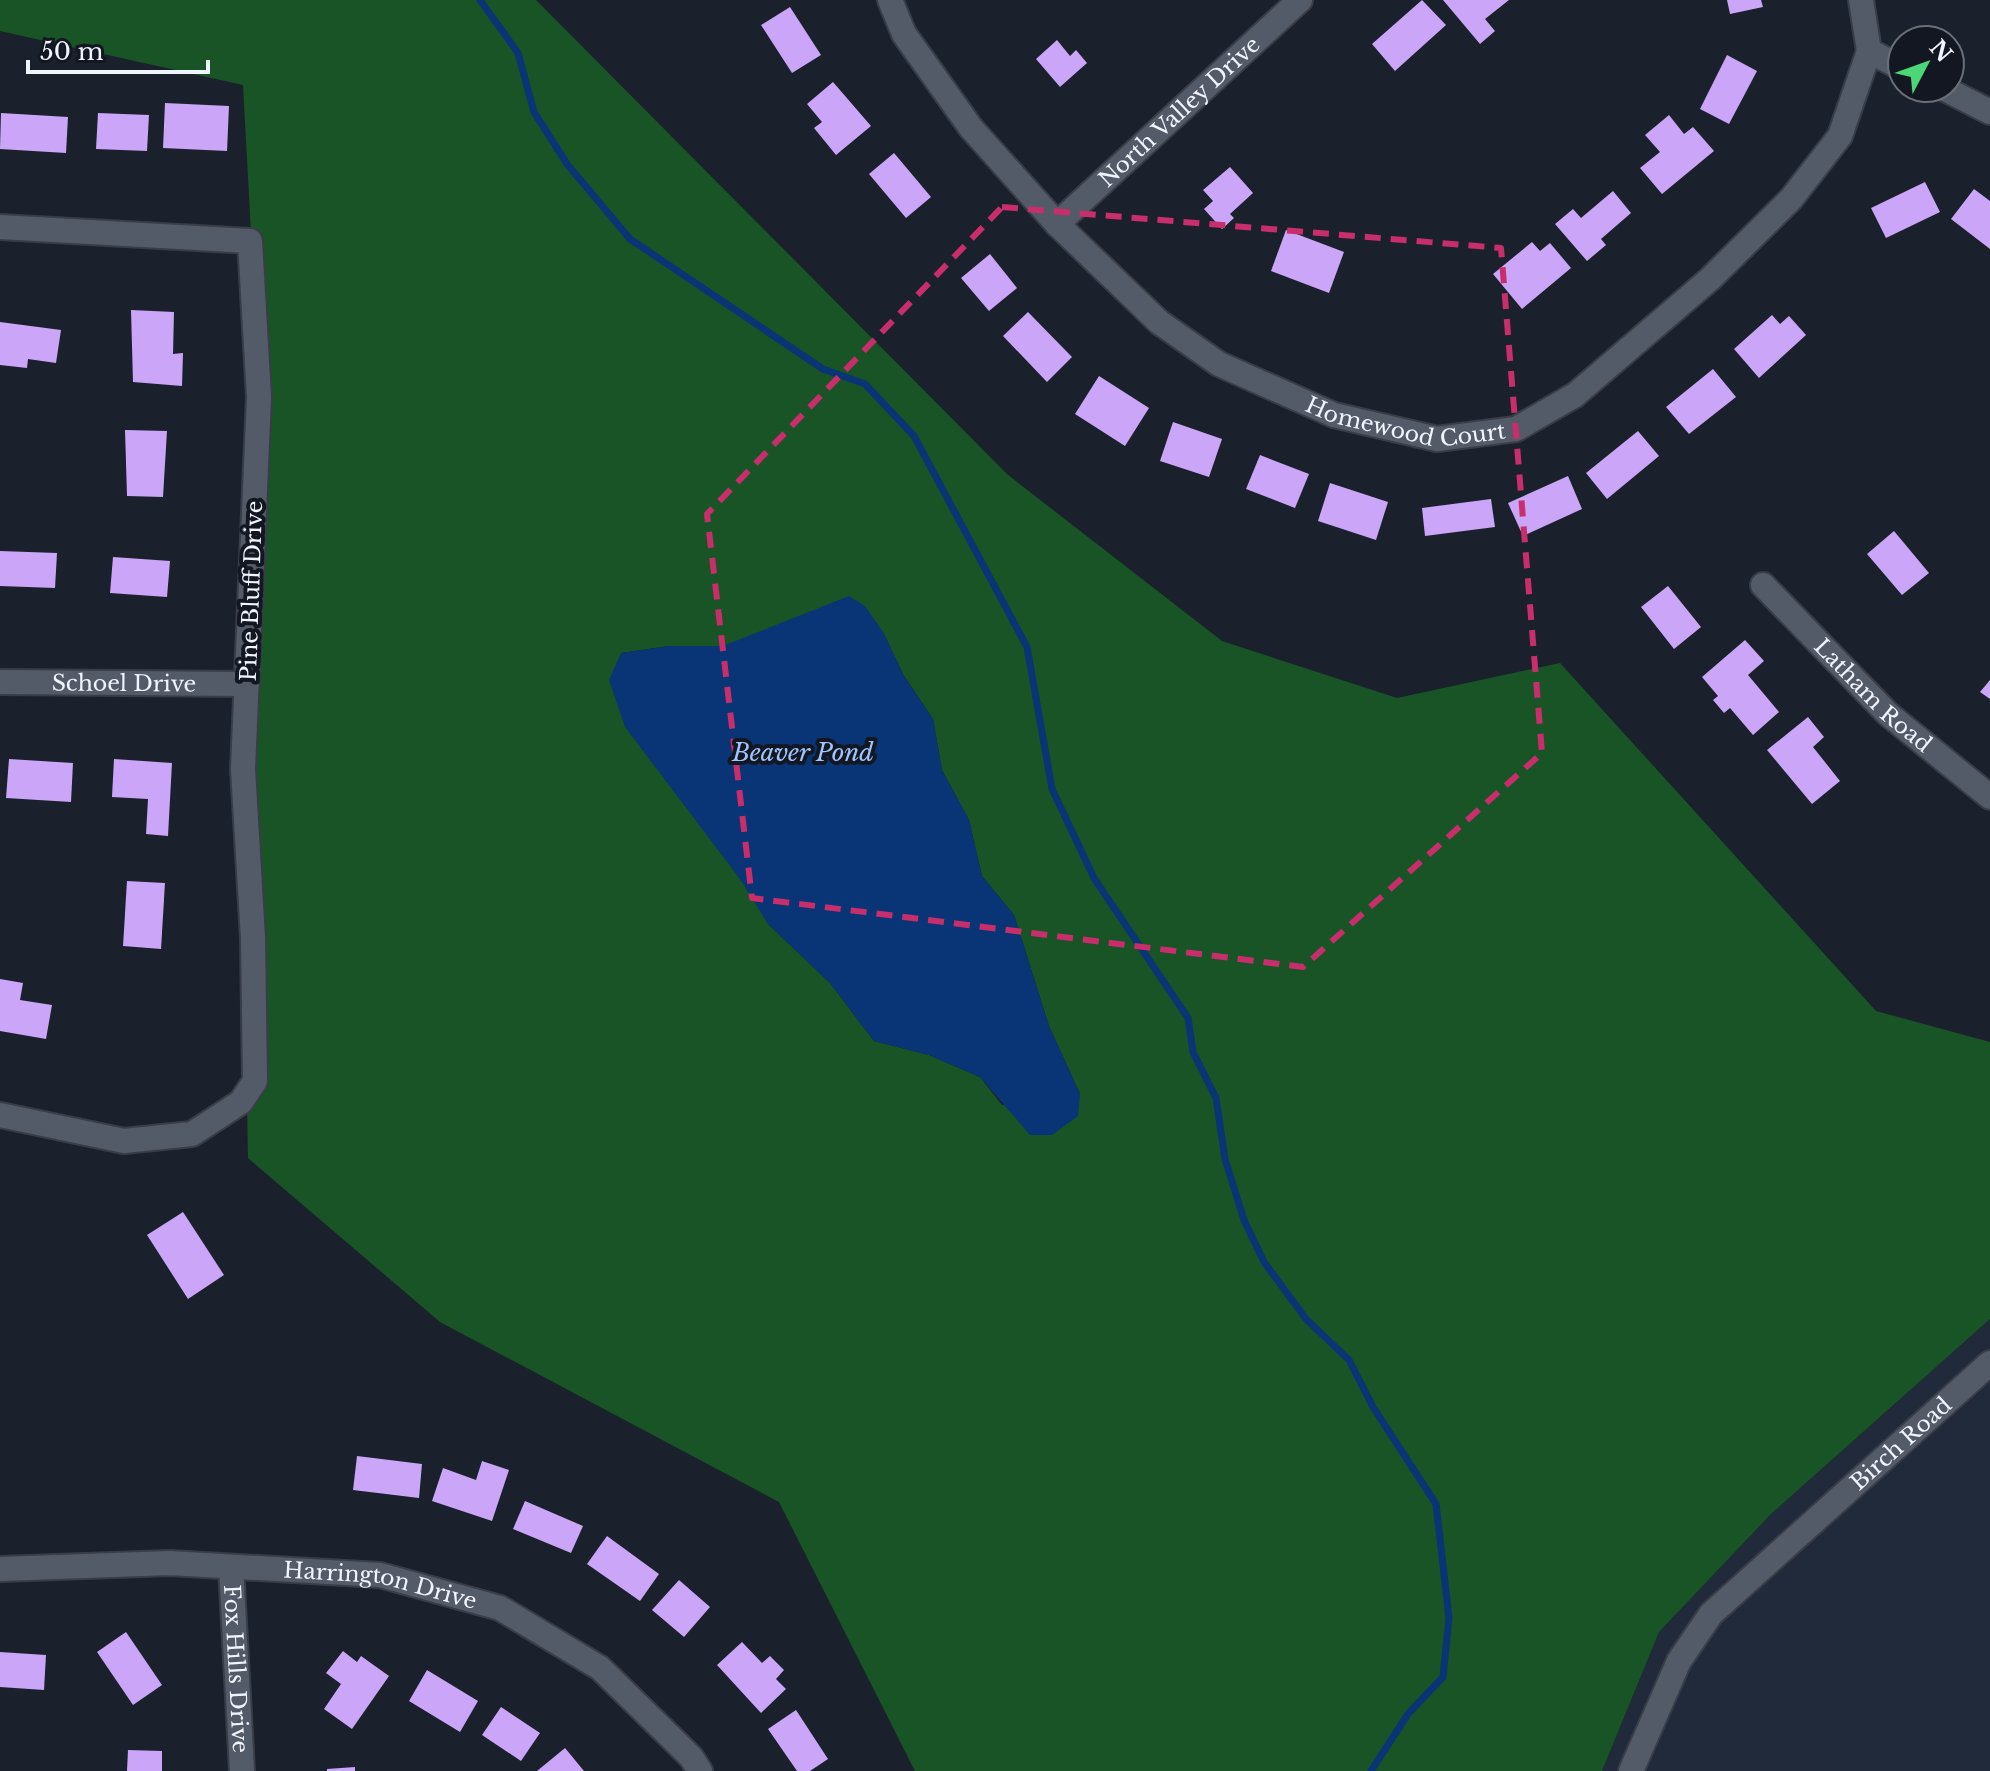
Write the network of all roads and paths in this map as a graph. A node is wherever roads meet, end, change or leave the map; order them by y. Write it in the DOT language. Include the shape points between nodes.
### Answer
graph roads {
  1 [pos="890,0"];
  2 [pos="1300,0"];
  3 [pos="1861,0"];
  4 [pos="1869,51"];
  5 [pos="1886,60"];
  6 [pos="1966,100"];
  7 [pos="1990,112"];
  8 [pos="1057,224"];
  9 [pos="0,227"];
  10 [pos="1763,585"];
  11 [pos="0,682"];
  12 [pos="247,684"];
  13 [pos="1990,797"];
  14 [pos="0,1115"];
  15 [pos="1990,1363"];
  16 [pos="231,1567"];
  17 [pos="0,1569"];
  18 [pos="242,1771"];
  19 [pos="700,1771"];
  20 [pos="1631,1771"];
  1 -- 8 [label="street, Homewood Court" via="904,34 971,128"];
  2 -- 8 [label="street, North Valley Drive"];
  3 -- 4 [label="street, Homewood Court"];
  4 -- 5 [label="street"];
  4 -- 8 [label="street, Homewood Court" via="1840,136 1791,199 1632,348 1575,395 1516,429 1437,439 1334,415 1219,364 1159,322"];
  6 -- 7 [label="street"];
  9 -- 12 [label="street, Pine Bluff Drive" via="250,241 259,397"];
  10 -- 13 [label="street, Latham Road" via="1888,714"];
  11 -- 12 [label="street, Schoel Drive"];
  12 -- 14 [label="street, Pine Bluff Drive" via="243,769 255,1081 241,1102 192,1134 124,1141"];
  15 -- 20 [label="street, Birch Road" via="1711,1614 1679,1661"];
  16 -- 17 [label="street, Harrington Drive" via="170,1563"];
  16 -- 18 [label="street, Fox Hills Drive"];
  16 -- 19 [label="street, Harrington Drive" via="380,1575 500,1608 600,1668"];
}
